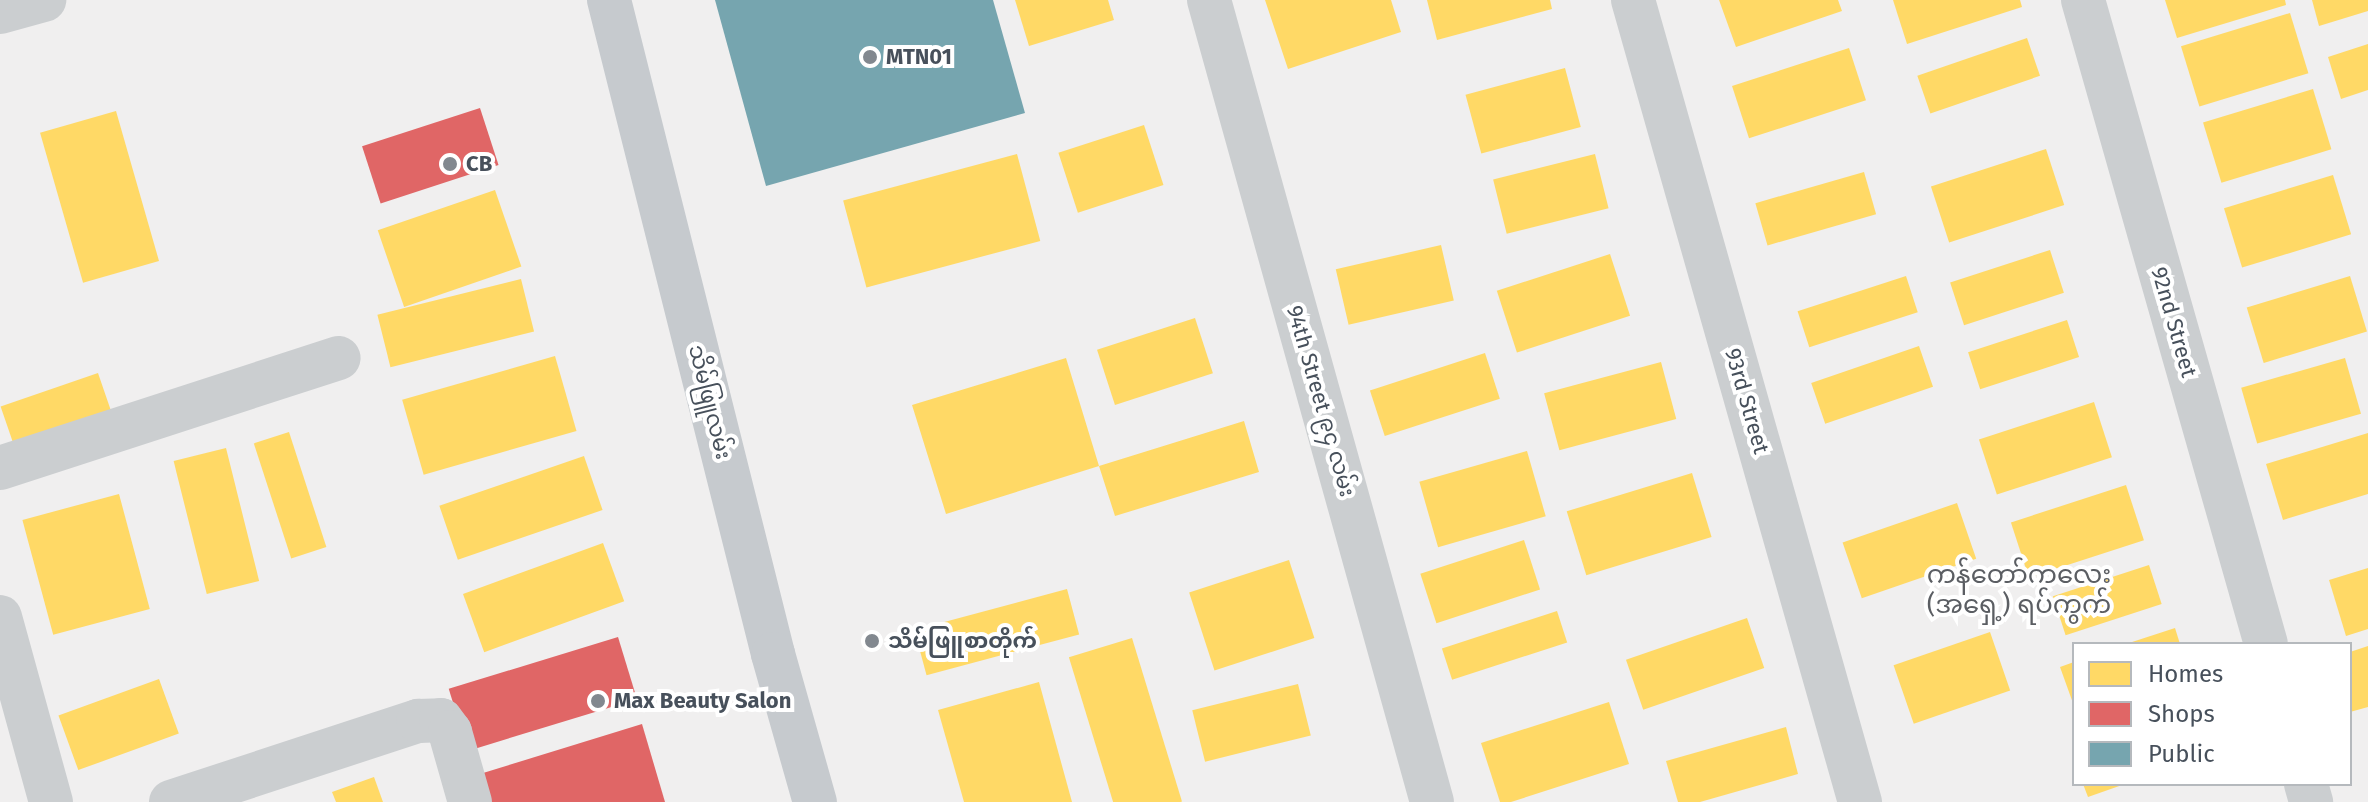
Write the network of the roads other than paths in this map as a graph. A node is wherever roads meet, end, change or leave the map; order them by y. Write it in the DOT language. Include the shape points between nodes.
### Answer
graph roads {
  1 [pos="44,0"];
  2 [pos="609,0"];
  3 [pos="1209,0"];
  4 [pos="1633,0"];
  5 [pos="2083,0"];
  6 [pos="0,12"];
  7 [pos="339,358"];
  8 [pos="0,468"];
  9 [pos="0,617"];
  10 [pos="2265,642"];
  11 [pos="51,802"];
  12 [pos="171,802"];
  13 [pos="470,802"];
  14 [pos="815,802"];
  15 [pos="1432,802"];
  16 [pos="1860,802"];
  1 -- 6 [label="street"];
  2 -- 14 [label="main road, သိမ်ဖြူလမ်း" via="769,639"];
  3 -- 15 [label="street, 94th Street ၉၄ လမ်း"];
  4 -- 16 [label="street, 93rd Street"];
  5 -- 10 [label="street, 92nd Street"];
  7 -- 8 [label="street"];
  9 -- 11 [label="street"];
  12 -- 13 [label="street" via="418,721 441,720 450,732"];
}
